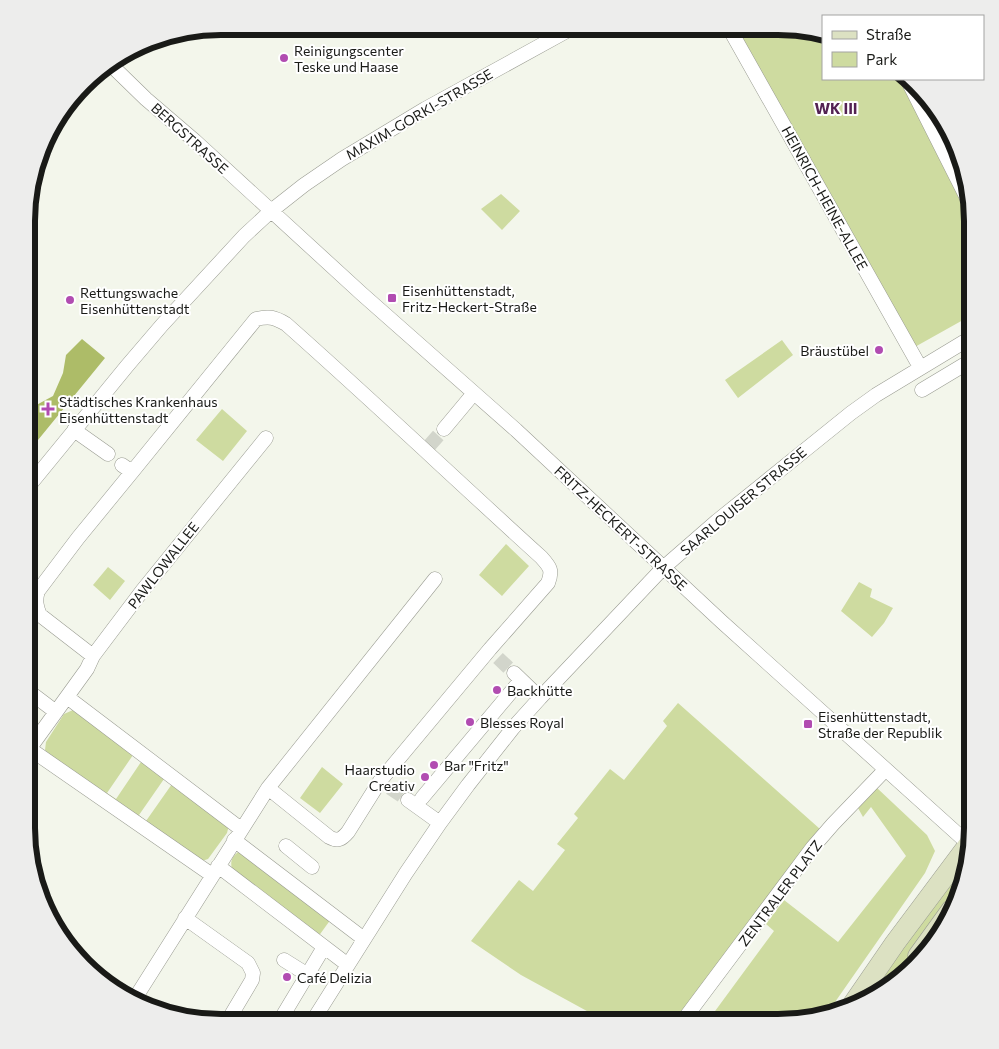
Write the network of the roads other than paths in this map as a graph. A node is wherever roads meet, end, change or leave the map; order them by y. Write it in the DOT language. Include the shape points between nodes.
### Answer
graph roads {
  1 [pos="559,35"];
  2 [pos="734,35"];
  3 [pos="115,68"];
  4 [pos="915,94"];
  5 [pos="960,184"];
  6 [pos="271,211"];
  7 [pos="964,341"];
  8 [pos="964,365"];
  9 [pos="920,367"];
  10 [pos="922,390"];
  11 [pos="474,393"];
  12 [pos="444,429"];
  13 [pos="74,430"];
  14 [pos="266,438"];
  15 [pos="108,454"];
  16 [pos="35,478"];
  17 [pos="663,568"];
  18 [pos="435,579"];
  19 [pos="92,656"];
  20 [pos="35,696"];
  21 [pos="67,697"];
  22 [pos="540,698"];
  23 [pos="56,712"];
  24 [pos="35,737"];
  25 [pos="35,746"];
  26 [pos="885,770"];
  27 [pos="268,788"];
  28 [pos="422,798"];
  29 [pos="408,800"];
  30 [pos="440,823"];
  31 [pos="238,834"];
  32 [pos="964,838"];
  33 [pos="286,846"];
  34 [pos="961,857"];
  35 [pos="312,866"];
  36 [pos="215,870"];
  37 [pos="185,918"];
  38 [pos="364,940"];
  39 [pos="324,947"];
  40 [pos="284,960"];
  41 [pos="348,965"];
  42 [pos="308,975"];
  43 [pos="138,994"];
  44 [pos="859,995"];
  45 [pos="232,1014"];
  46 [pos="284,1014"];
  47 [pos="317,1014"];
  48 [pos="688,1014"];
  1 -- 6 [label="street, MAXIM-GORKI-STRASSE" via="342,158"];
  2 -- 9 [label="street, HEINRICH-HEINE-ALLEE"];
  3 -- 6 [label="street, BERGSTRASSE"];
  4 -- 5 [label="street"];
  6 -- 11 [label="street, FRITZ-HECKERT-STRASSE"];
  6 -- 13 [label="street, MAXIM-GORKI-STRASSE" via="162,325"];
  7 -- 9 [label="street, SAARLOUISER STRASSE"];
  8 -- 10 [label="street"];
  9 -- 17 [label="street, SAARLOUISER STRASSE" via="850,413"];
  11 -- 12 [label="street"];
  11 -- 17 [label="street, FRITZ-HECKERT-STRASSE"];
  13 -- 15 [label="street"];
  13 -- 16 [label="street, MAXIM-GORKI-STRASSE"];
  14 -- 19 [label="street, PAWLOWALLEE"];
  17 -- 22 [label="street, SAARLOUISER STRASSE"];
  17 -- 26 [label="street, FRITZ-HECKERT-STRASSE"];
  18 -- 27 [label="street"];
  19 -- 21 [label="street, PAWLOWALLEE" via="88,669"];
  19 -- 27 [label="street" via="40,614 37,609 38,591 127,468 256,319 266,316 286,324 427,448 548,564 551,574 544,590 344,837 339,840 329,837"];
  20 -- 23 [label="street"];
  21 -- 23 [label="street, PAWLOWALLEE"];
  21 -- 31 [label="street"];
  22 -- 28 [label="street" via="518,676"];
  22 -- 30 [label="street, SAARLOUISER STRASSE" via="487,760"];
  23 -- 24 [label="street, PAWLOWALLEE"];
  25 -- 36 [label="street, PAWLOWALLEE"];
  26 -- 32 [label="street, FRITZ-HECKERT-STRASSE"];
  26 -- 48 [label="street, ZENTRALER PLATZ" via="813,848"];
  27 -- 31 [label="street"];
  29 -- 30 [label="street"];
  30 -- 38 [label="street, SAARLOUISER STRASSE"];
  31 -- 36 [label="street"];
  31 -- 38 [label="street"];
  33 -- 35 [label="street"];
  34 -- 44 [label="street"];
  36 -- 37 [label="street"];
  36 -- 39 [label="street, PAWLOWALLEE"];
  37 -- 43 [label="street"];
  37 -- 45 [label="street" via="248,963 253,973"];
  38 -- 41 [label="street, SAARLOUISER STRASSE"];
  39 -- 41 [label="street, PAWLOWALLEE"];
  39 -- 42 [label="street"];
  40 -- 42 [label="street"];
  41 -- 47 [label="street, SAARLOUISER STRASSE"];
  42 -- 46 [label="street"];
}
